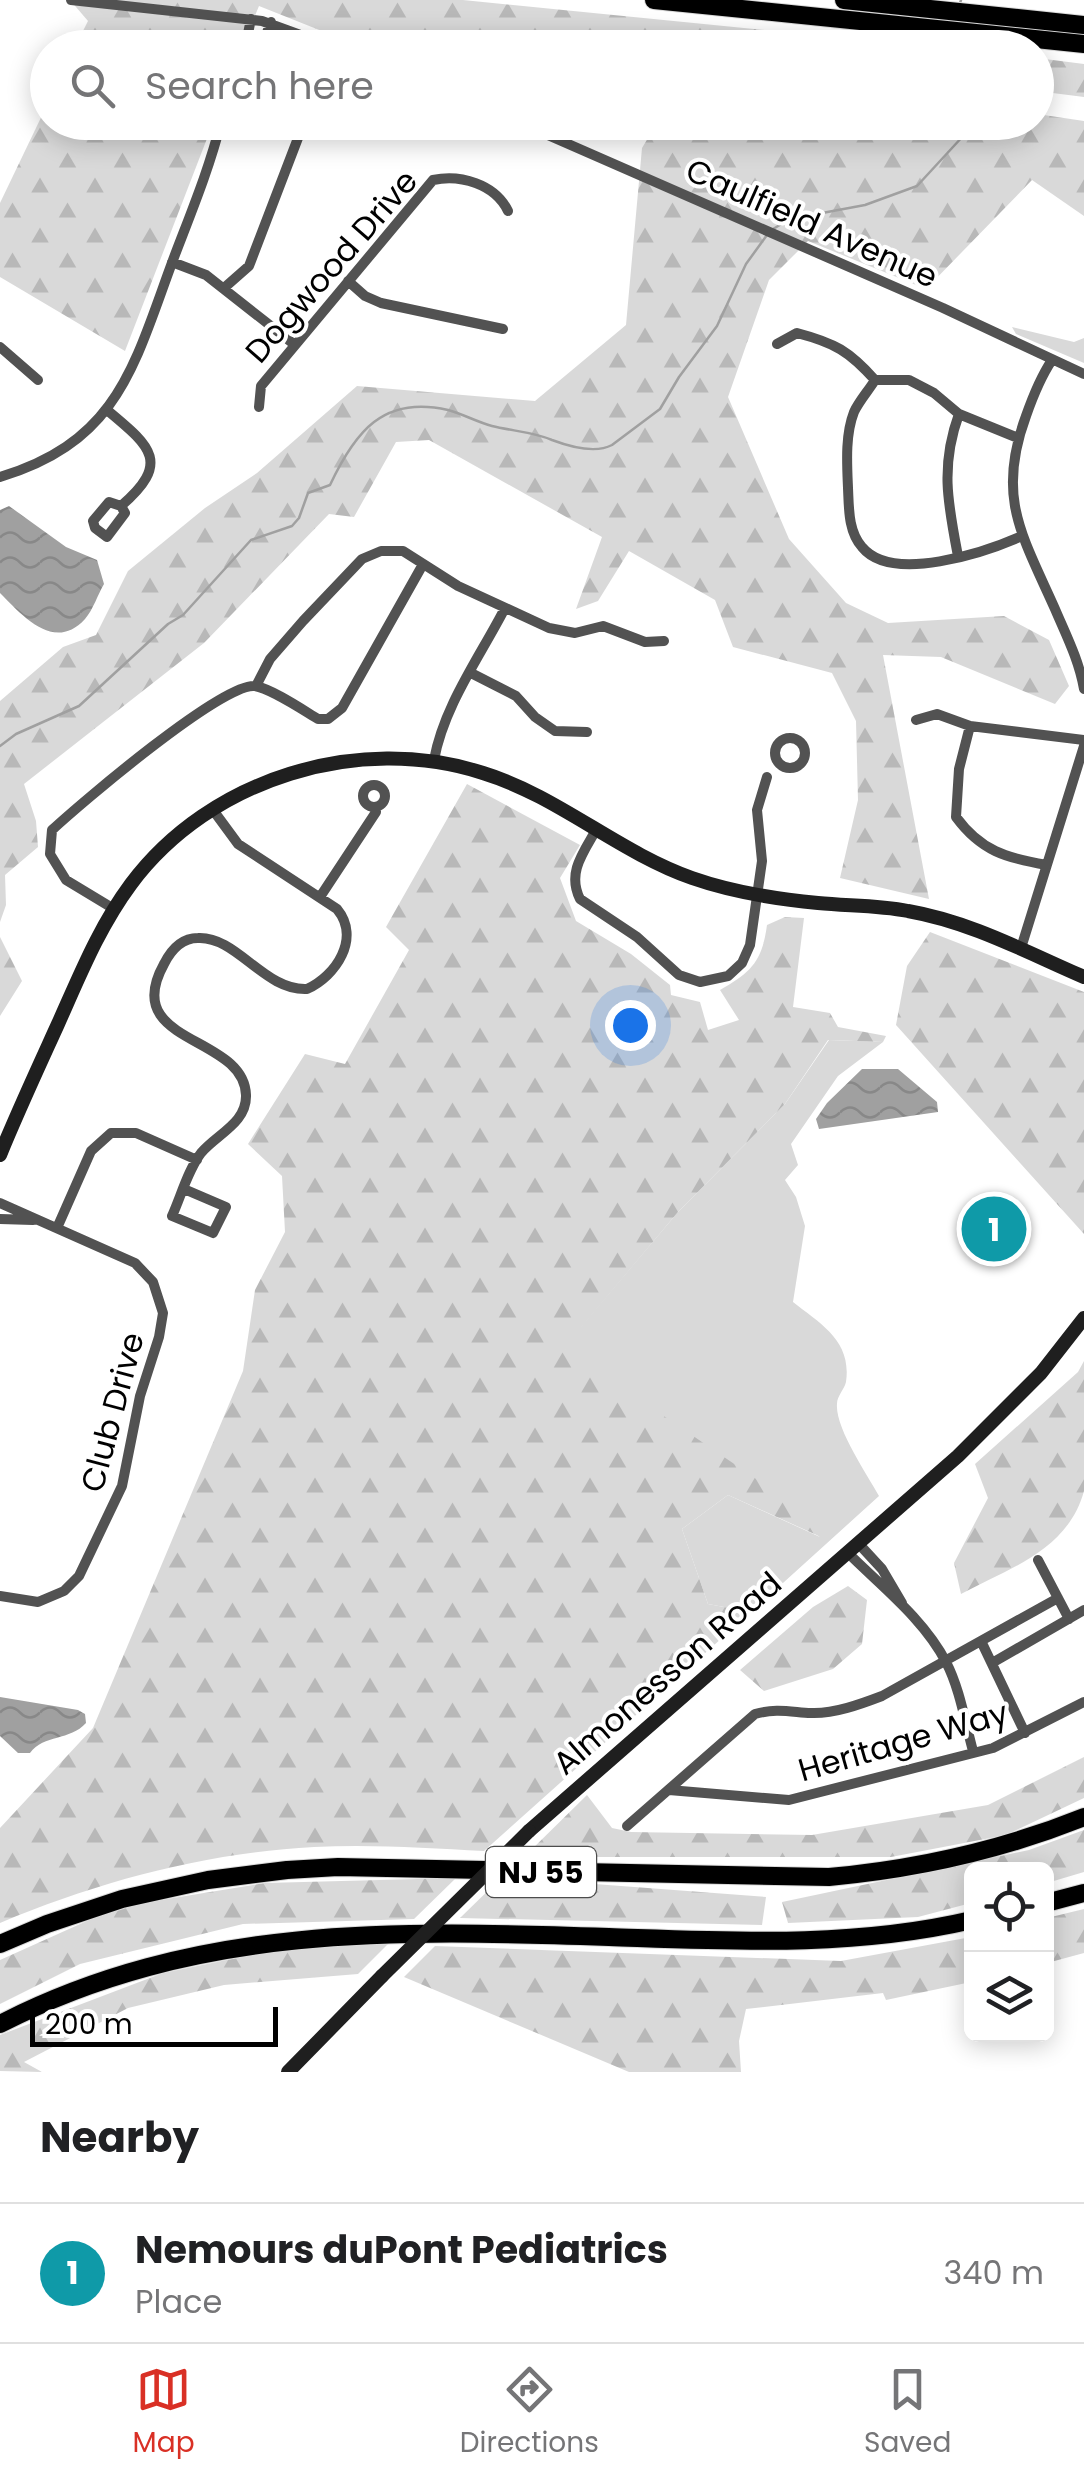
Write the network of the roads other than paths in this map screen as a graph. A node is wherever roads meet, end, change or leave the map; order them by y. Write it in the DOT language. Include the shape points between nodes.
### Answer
graph roads {
  1 [pos="71,0"];
  2 [pos="654,0"];
  3 [pos="844,0"];
  4 [pos="252,19"];
  5 [pos="271,22"];
  6 [pos="1084,26"];
  7 [pos="249,30"];
  8 [pos="268,30"];
  9 [pos="291,30"];
  10 [pos="947,30"];
  11 [pos="1054,41"];
  12 [pos="1084,44"];
  13 [pos="217,140"];
  14 [pos="297,140"];
  15 [pos="560,140"];
  16 [pos="565,142"];
  17 [pos="508,210"];
  18 [pos="172,262"];
  19 [pos="348,281"];
  20 [pos="224,288"];
  21 [pos="503,328"];
  22 [pos="777,344"];
  23 [pos="295,345"];
  24 [pos="0,347"];
  25 [pos="1052,360"];
  26 [pos="1084,374"];
  27 [pos="38,380"];
  28 [pos="876,380"];
  29 [pos="259,407"];
  30 [pos="107,410"];
  31 [pos="959,414"];
  32 [pos="1018,438"];
  33 [pos="0,477"];
  34 [pos="121,506"];
  35 [pos="1022,536"];
  36 [pos="958,556"];
  37 [pos="422,566"];
  38 [pos="504,610"];
  39 [pos="664,641"];
  40 [pos="471,673"];
  41 [pos="256,686"];
  42 [pos="1084,689"];
  43 [pos="916,720"];
  44 [pos="970,726"];
  45 [pos="587,732"];
  46 [pos="1084,743"];
  47 [pos="775,752"];
  48 [pos="434,760"];
  49 [pos="790,768"];
  50 [pos="767,776"];
  51 [pos="376,807"];
  52 [pos="213,810"];
  53 [pos="596,830"];
  54 [pos="1047,866"];
  55 [pos="758,896"];
  56 [pos="320,897"];
  57 [pos="114,909"];
  58 [pos="1022,948"];
  59 [pos="1084,977"];
  60 [pos="0,1155"];
  61 [pos="196,1160"];
  62 [pos="184,1189"];
  63 [pos="0,1203"];
  64 [pos="0,1219"];
  65 [pos="34,1220"];
  66 [pos="57,1228"];
  67 [pos="1084,1318"];
  68 [pos="852,1548"];
  69 [pos="1038,1560"];
  70 [pos="0,1596"];
  71 [pos="1058,1598"];
  72 [pos="1084,1610"];
  73 [pos="1069,1619"];
  74 [pos="981,1641"];
  75 [pos="945,1660"];
  76 [pos="992,1662"];
  77 [pos="1084,1702"];
  78 [pos="1025,1733"];
  79 [pos="973,1752"];
  80 [pos="668,1790"];
  81 [pos="1084,1816"];
  82 [pos="627,1826"];
  83 [pos="1084,1892"];
  84 [pos="1054,1901"];
  85 [pos="964,1922"];
  86 [pos="0,1944"];
  87 [pos="0,2024"];
  88 [pos="288,2072"];
  1 -- 4 [label="street"];
  2 -- 10 [label="highway"];
  3 -- 6 [label="highway"];
  4 -- 5 [label="street"];
  4 -- 7 [label="street"];
  5 -- 8 [label="street"];
  5 -- 9 [label="street"];
  11 -- 12 [label="highway"];
  13 -- 18 [label="street"];
  14 -- 20 [label="street" via="249,266"];
  15 -- 16 [label="street, Caulfield Avenue"];
  16 -- 25 [label="street, Caulfield Avenue"];
  17 -- 19 [label="street, Dogwood Drive" via="502,197 462,178 433,180"];
  18 -- 20 [label="street"];
  18 -- 30 [label="street" via="131,371"];
  19 -- 21 [label="street" via="381,303"];
  19 -- 23 [label="street, Dogwood Drive"];
  20 -- 23 [label="street"];
  22 -- 28 [label="street" via="797,333 819,339 852,354"];
  23 -- 29 [label="street, Dogwood Drive" via="260,386"];
  24 -- 27 [label="street"];
  25 -- 26 [label="street, Caulfield Avenue"];
  25 -- 32 [label="street"];
  28 -- 31 [label="street" via="909,380"];
  28 -- 36 [label="street" via="854,412 846,459 850,521 862,547 890,563"];
  30 -- 33 [label="street" via="59,452"];
  30 -- 34 [label="street" via="136,434 151,460 150,476"];
  31 -- 32 [label="street"];
  31 -- 36 [label="street" via="948,444 946,490"];
  32 -- 35 [label="street" via="1012,482"];
  35 -- 36 [label="street"];
  35 -- 42 [label="street"];
  37 -- 38 [label="street"];
  37 -- 41 [label="street" via="403,551 380,550 362,559 270,659"];
  37 -- 41 [label="street" via="342,708 328,719"];
  38 -- 39 [label="street" via="549,628 575,633 603,626 646,642"];
  38 -- 40 [label="street"];
  40 -- 45 [label="street" via="516,696 556,730"];
  40 -- 48 [label="street" via="438,735"];
  41 -- 57 [label="street" via="239,688 206,708 52,830 50,854 66,880"];
  43 -- 44 [label="street" via="937,714"];
  44 -- 46 [label="street"];
  44 -- 54 [label="street" via="956,816 985,847"];
  46 -- 54 [label="street"];
  47 -- 49 [label="street"];
  47 -- 49 [label="street" via="786,739 800,742 803,761"];
  47 -- 50 [label="street"];
  48 -- 52 [label="street" via="324,764 252,788"];
  48 -- 53 [label="street" via="510,783"];
  49 -- 50 [label="street"];
  50 -- 55 [label="street" via="757,810"];
  51 -- 56 [label="street"];
  52 -- 56 [label="street" via="238,844"];
  52 -- 57 [label="street" via="175,836"];
  53 -- 55 [label="street" via="664,867"];
  53 -- 55 [label="street" via="574,872 580,899 693,981 723,979 742,964"];
  54 -- 58 [label="street"];
  55 -- 58 [label="street" via="910,911"];
  56 -- 61 [label="street" via="343,916 348,936 335,965 313,986 282,985 216,941 198,938 177,946 158,975 153,996 163,1019 231,1065 244,1083 242,1114"];
  57 -- 60 [label="street"];
  58 -- 59 [label="street"];
  61 -- 62 [label="street"];
  61 -- 66 [label="street" via="136,1133 111,1133 91,1151"];
  62 -- 62 [label="street" via="172,1216 212,1233 226,1207"];
  63 -- 65 [label="street, Club Drive"];
  64 -- 65 [label="street"];
  65 -- 66 [label="street, Club Drive"];
  66 -- 70 [label="street, Club Drive" via="142,1269 156,1288 162,1326 122,1486 79,1576 49,1599"];
  67 -- 68 [label="street, Almonesson Road" via="1041,1373 958,1456"];
  68 -- 75 [label="street"];
  68 -- 88 [label="street, Almonesson Road, bridge" via="528,1831"];
  69 -- 71 [label="street"];
  71 -- 73 [label="street"];
  71 -- 74 [label="street"];
  72 -- 73 [label="street"];
  73 -- 76 [label="street"];
  74 -- 75 [label="street"];
  74 -- 76 [label="street"];
  75 -- 79 [label="street"];
  75 -- 80 [label="street" via="863,1703 816,1714 756,1714"];
  76 -- 78 [label="street"];
  77 -- 78 [label="street, Heritage Way"];
  78 -- 79 [label="street, Heritage Way"];
  79 -- 80 [label="street, Heritage Way" via="789,1800"];
  80 -- 82 [label="street"];
  81 -- 86 [label="highway, NJ 55" via="936,1863 830,1877 338,1867 236,1875 106,1904"];
  83 -- 84 [label="highway"];
  85 -- 87 [label="highway, NJ 55" via="816,1941 389,1934 264,1942 128,1972"];
}
